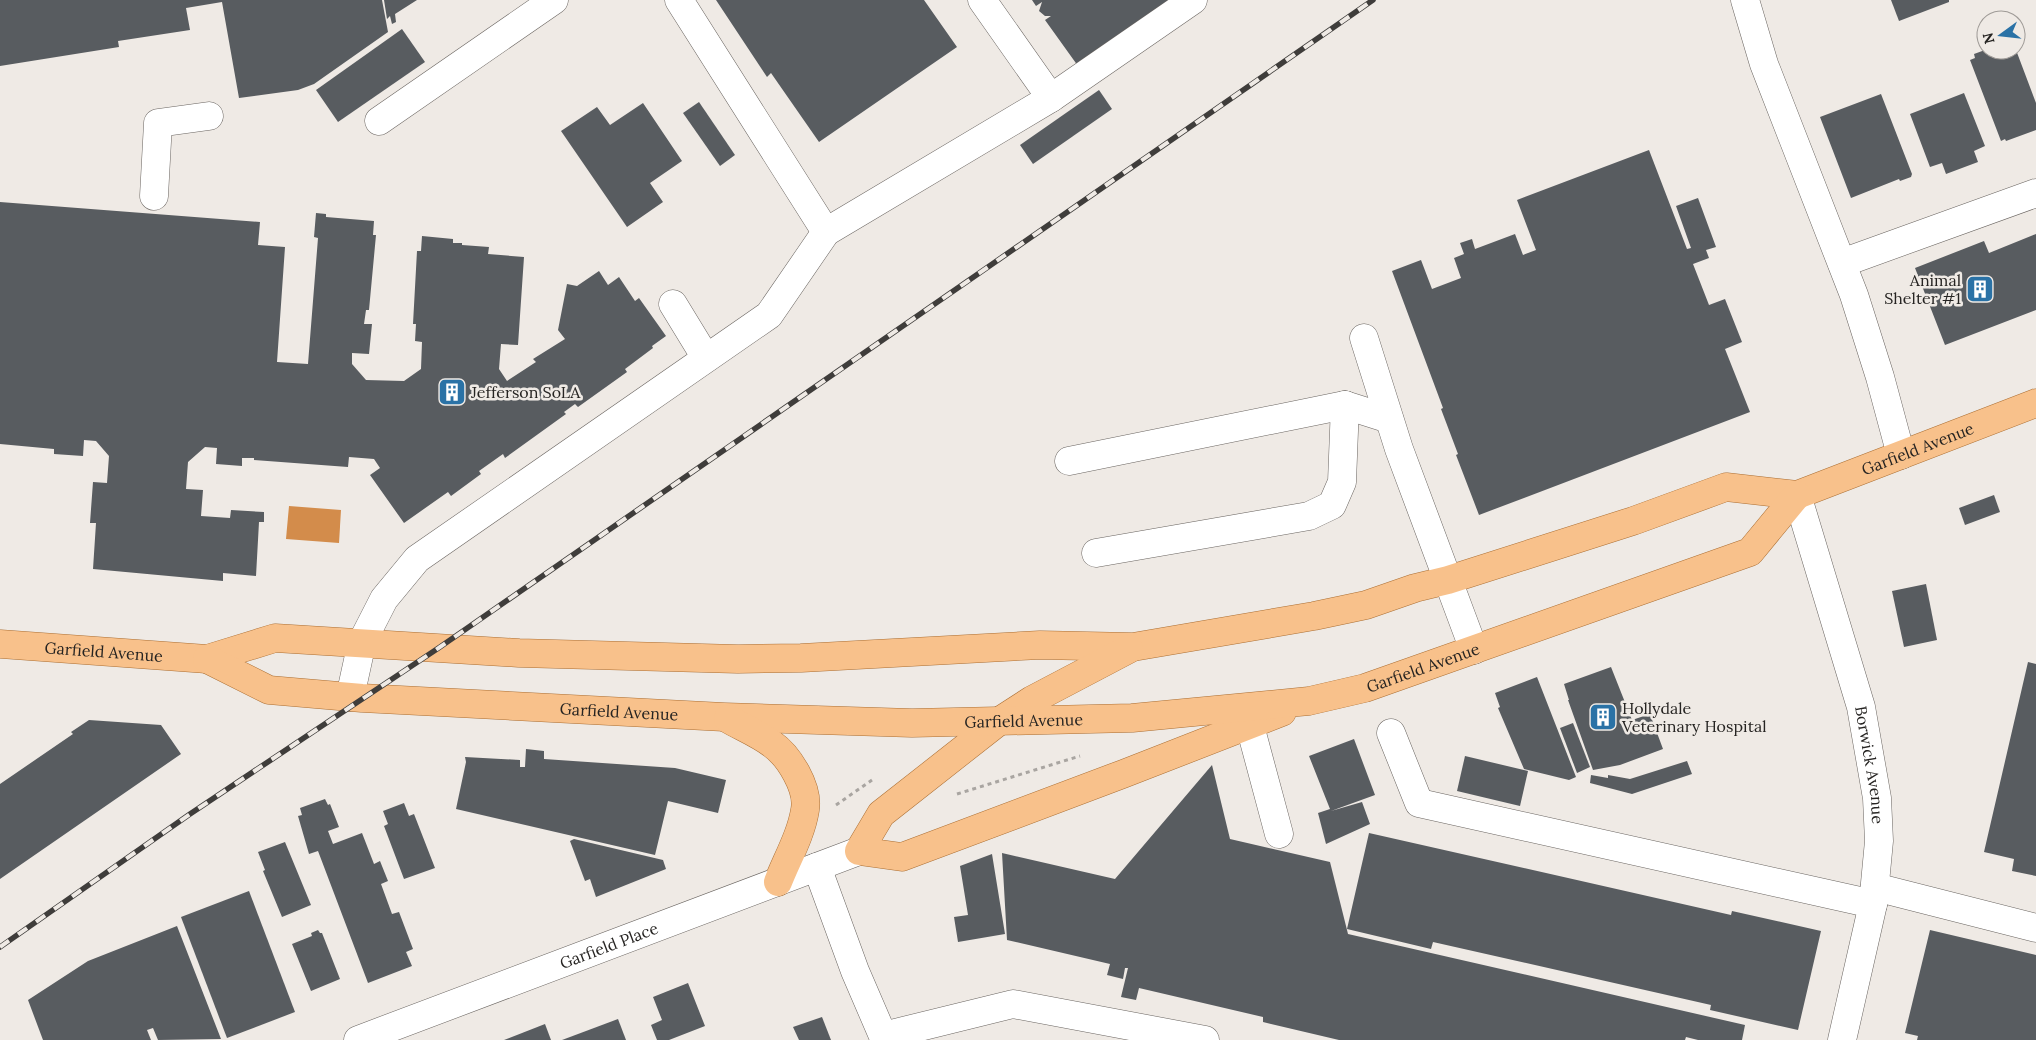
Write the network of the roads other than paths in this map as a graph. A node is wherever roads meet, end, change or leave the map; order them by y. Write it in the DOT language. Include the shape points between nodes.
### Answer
graph roads {
  1 [pos="554,0"];
  2 [pos="678,0"];
  3 [pos="982,0"];
  4 [pos="1193,0"];
  5 [pos="1745,0"];
  6 [pos="1051,98"];
  7 [pos="209,116"];
  8 [pos="379,121"];
  9 [pos="2036,193"];
  10 [pos="154,196"];
  11 [pos="826,232"];
  12 [pos="1842,264"];
  13 [pos="673,304"];
  14 [pos="1364,338"];
  15 [pos="706,358"];
  16 [pos="2036,403"];
  17 [pos="1345,405"];
  18 [pos="1389,419"];
  19 [pos="1901,455"];
  20 [pos="1069,461"];
  21 [pos="1797,495"];
  22 [pos="1096,553"];
  23 [pos="1448,580"];
  24 [pos="362,642"];
  25 [pos="0,644"];
  26 [pos="1133,647"];
  27 [pos="1474,650"];
  28 [pos="207,659"];
  29 [pos="350,697"];
  30 [pos="1309,700"];
  31 [pos="724,718"];
  32 [pos="998,722"];
  33 [pos="1250,726"];
  34 [pos="1391,733"];
  35 [pos="1278,834"];
  36 [pos="859,851"];
  37 [pos="817,867"];
  38 [pos="778,882"];
  39 [pos="1874,895"];
  40 [pos="2036,928"];
  41 [pos="358,1040"];
  42 [pos="1204,1040"];
  43 [pos="1842,1040"];
  1 -- 8 [label="street"];
  2 -- 11 [label="street"];
  3 -- 6 [label="street"];
  4 -- 6 [label="street"];
  5 -- 12 [label="street" via="1764,64"];
  6 -- 11 [label="street"];
  7 -- 10 [label="street" via="158,122"];
  9 -- 12 [label="street"];
  11 -- 15 [label="street" via="769,315"];
  12 -- 19 [label="street" via="1880,377"];
  13 -- 15 [label="street"];
  14 -- 18 [label="street"];
  15 -- 24 [label="street" via="417,559 384,599"];
  16 -- 19 [label="main road, Garfield Avenue"];
  17 -- 18 [label="street"];
  17 -- 20 [label="street"];
  17 -- 22 [label="street" via="1342,482 1332,505 1308,516"];
  18 -- 23 [label="street"];
  19 -- 21 [label="main road, Garfield Avenue"];
  21 -- 23 [label="main road, Garfield Avenue" via="1726,487"];
  21 -- 27 [label="main road, Garfield Avenue" via="1750,552"];
  21 -- 39 [label="street, Borwick Avenue" via="1849,662 1870,753 1878,798 1879,841"];
  23 -- 26 [label="main road, Garfield Avenue" via="1366,606"];
  23 -- 27 [label="street"];
  24 -- 26 [label="main road, Garfield Avenue" via="519,653 738,659 1040,645"];
  24 -- 28 [label="main road, Garfield Avenue" via="275,638"];
  24 -- 29 [label="street"];
  25 -- 28 [label="main road, Garfield Avenue"];
  26 -- 32 [label="main road" via="1032,700"];
  27 -- 30 [label="main road, Garfield Avenue" via="1365,688"];
  28 -- 29 [label="main road, Garfield Avenue" via="269,690"];
  29 -- 31 [label="main road, Garfield Avenue"];
  30 -- 32 [label="main road, Garfield Avenue" via="1132,718"];
  30 -- 33 [label="main road"];
  31 -- 32 [label="main road, Garfield Avenue" via="912,724"];
  31 -- 38 [label="main road" via="772,744 794,767 803,788 806,808"];
  32 -- 36 [label="main road" via="881,814"];
  33 -- 35 [label="street"];
  33 -- 36 [label="main road" via="902,857"];
  34 -- 39 [label="street" via="1419,803"];
  36 -- 37 [label="street, Garfield Place"];
  37 -- 38 [label="street, Garfield Place"];
  37 -- 42 [label="street" via="883,1036 1013,1004"];
  38 -- 41 [label="street, Garfield Place"];
  39 -- 40 [label="street"];
  39 -- 43 [label="street, Borwick Avenue"];
}
